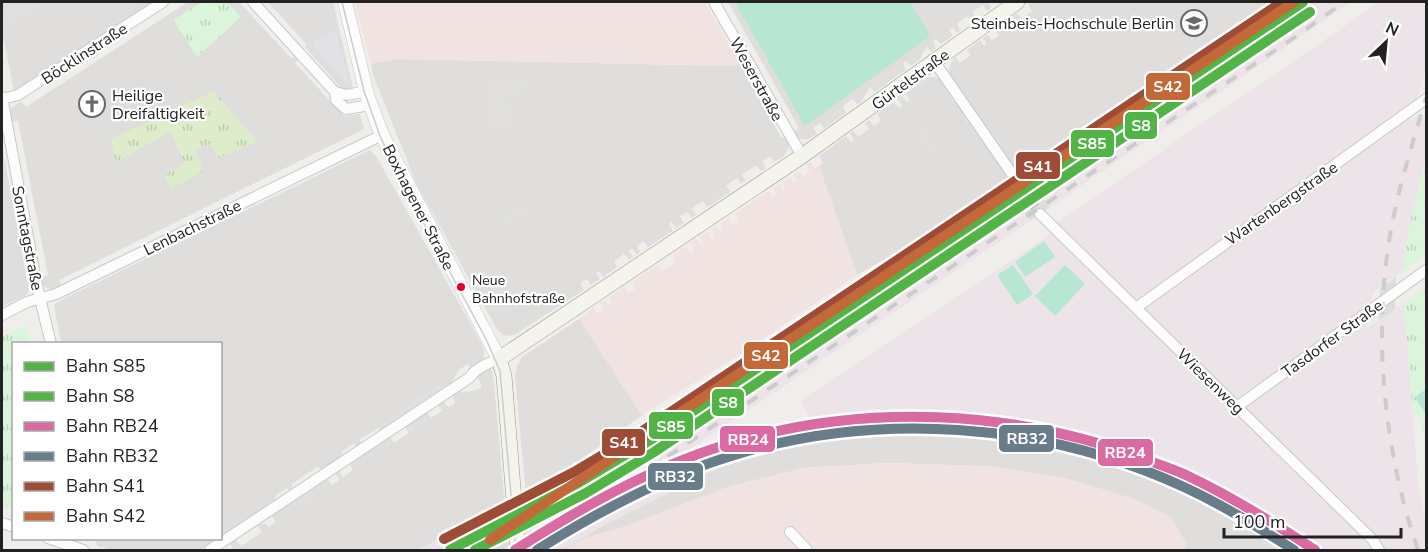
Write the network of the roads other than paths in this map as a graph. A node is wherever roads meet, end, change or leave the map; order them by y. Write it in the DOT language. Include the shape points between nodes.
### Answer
graph roads {
  1 [pos="163,2"];
  2 [pos="253,2"];
  3 [pos="345,2"];
  4 [pos="714,2"];
  5 [pos="1017,2"];
  6 [pos="934,61"];
  7 [pos="366,91"];
  8 [pos="335,92"];
  9 [pos="2,98"];
  10 [pos="1426,99"];
  11 [pos="370,105"];
  12 [pos="382,135"];
  13 [pos="802,156"];
  14 [pos="1021,188"];
  15 [pos="1040,214"];
  16 [pos="1426,270"];
  17 [pos="40,299"];
  18 [pos="1136,308"];
  19 [pos="2,315"];
  20 [pos="51,342"];
  21 [pos="499,359"];
  22 [pos="1238,406"];
  23 [pos="790,532"];
  24 [pos="54,540"];
  25 [pos="84,550"];
  26 [pos="210,550"];
  27 [pos="518,550"];
  28 [pos="807,550"];
  29 [pos="1379,550"];
  1 -- 9 [label="street, Böcklinstraße" via="18,95"];
  2 -- 8 [label="street"];
  3 -- 7 [label="street, Boxhagener Straße"];
  4 -- 13 [label="street, Weserstraße"];
  5 -- 6 [label="main road, Gürtelstraße"];
  6 -- 13 [label="main road, Gürtelstraße"];
  6 -- 14 [label="street"];
  7 -- 8 [label="street" via="347,95"];
  7 -- 11 [label="street, Boxhagener Straße"];
  8 -- 11 [label="street" via="336,100 346,109"];
  9 -- 17 [label="street, Sonntagstraße"];
  10 -- 18 [label="street, Wartenbergstraße"];
  11 -- 12 [label="street, Boxhagener Straße"];
  12 -- 17 [label="street, Lenbachstraße"];
  12 -- 21 [label="street, Boxhagener Straße"];
  13 -- 21 [label="main road"];
  15 -- 18 [label="street, Wiesenweg"];
  16 -- 22 [label="street, Tasdorfer Straße"];
  17 -- 19 [label="street, Lenbachstraße"];
  17 -- 20 [label="street, Sonntagstraße"];
  18 -- 22 [label="street, Wiesenweg"];
  21 -- 26 [label="street" via="484,364 469,378"];
  21 -- 27 [label="main road, Boxhagener Straße" via="504,376"];
  22 -- 29 [label="street, Wiesenweg"];
  23 -- 28 [label="street"];
  24 -- 25 [label="street"];
}
